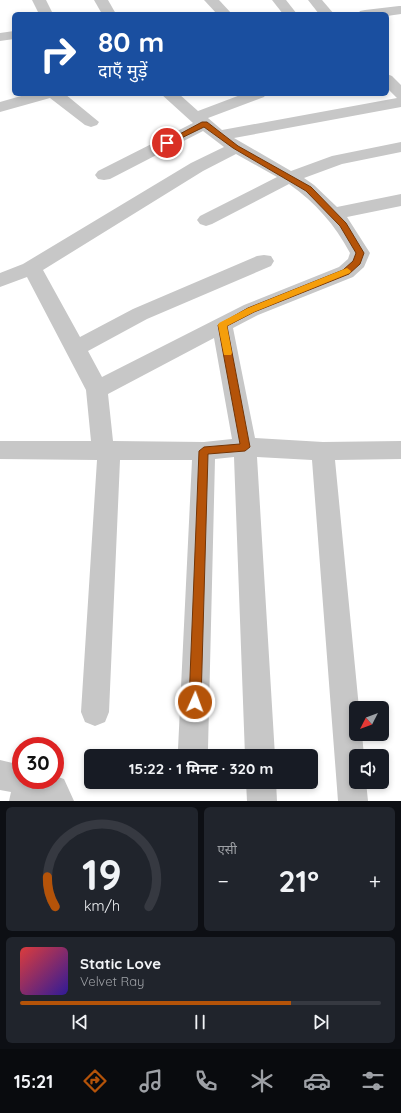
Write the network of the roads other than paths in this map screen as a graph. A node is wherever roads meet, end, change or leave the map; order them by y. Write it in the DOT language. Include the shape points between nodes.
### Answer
graph roads {
  1 [pos="39,0"];
  2 [pos="101,0"];
  3 [pos="211,0"];
  4 [pos="279,0"];
  5 [pos="315,0"];
  6 [pos="399,10"];
  7 [pos="45,12"];
  8 [pos="108,12"];
  9 [pos="223,12"];
  10 [pos="288,12"];
  11 [pos="325,12"];
  12 [pos="382,12"];
  13 [pos="12,35"];
  14 [pos="0,36"];
  15 [pos="389,81"];
  16 [pos="401,94"];
  17 [pos="39,96"];
  18 [pos="58,96"];
  19 [pos="171,96"];
  20 [pos="254,96"];
  21 [pos="401,102"];
  22 [pos="0,108"];
  23 [pos="200,120"];
  24 [pos="91,122"];
  25 [pos="219,136"];
  26 [pos="236,147"];
  27 [pos="401,147"];
  28 [pos="104,175"];
  29 [pos="290,177"];
  30 [pos="401,200"];
  31 [pos="333,214"];
  32 [pos="206,220"];
  33 [pos="264,261"];
  34 [pos="30,269"];
  35 [pos="0,280"];
  36 [pos="222,325"];
  37 [pos="76,348"];
  38 [pos="97,390"];
  39 [pos="245,447"];
  40 [pos="0,450"];
  41 [pos="106,450"];
  42 [pos="401,450"];
  43 [pos="204,451"];
  44 [pos="322,451"];
  45 [pos="96,712"];
  46 [pos="193,749"];
  47 [pos="260,749"];
  48 [pos="47,789"];
  49 [pos="261,789"];
  50 [pos="59,801"];
  51 [pos="262,801"];
  52 [pos="353,801"];
  1 -- 7 [label="street"];
  2 -- 8 [label="street"];
  3 -- 9 [label="street"];
  4 -- 10 [label="street"];
  5 -- 11 [label="street"];
  6 -- 12 [label="street"];
  13 -- 14 [label="street"];
  15 -- 16 [label="street"];
  17 -- 22 [label="street"];
  18 -- 24 [label="street"];
  19 -- 23 [label="street"];
  20 -- 23 [label="street"];
  21 -- 25 [label="street"];
  23 -- 25 [label="street"];
  23 -- 28 [label="street"];
  25 -- 26 [label="street"];
  26 -- 29 [label="street"];
  26 -- 34 [label="street" via="197,167"];
  27 -- 29 [label="street" via="338,160"];
  29 -- 31 [label="street" via="308,189"];
  29 -- 32 [label="street"];
  30 -- 31 [label="street"];
  31 -- 36 [label="street" via="343,224 360,253 357,262 346,272 251,310"];
  33 -- 37 [label="street" via="140,314"];
  34 -- 35 [label="street"];
  34 -- 37 [label="street" via="36,275"];
  36 -- 38 [label="street"];
  36 -- 39 [label="street"];
  37 -- 38 [label="street"];
  38 -- 41 [label="street"];
  39 -- 43 [label="street"];
  39 -- 44 [label="street"];
  39 -- 47 [label="street"];
  40 -- 41 [label="street"];
  41 -- 43 [label="street"];
  41 -- 45 [label="street"];
  42 -- 44 [label="street"];
  43 -- 46 [label="street"];
  44 -- 52 [label="street"];
  48 -- 50 [label="street" via="53,790"];
  49 -- 51 [label="street"];
}
